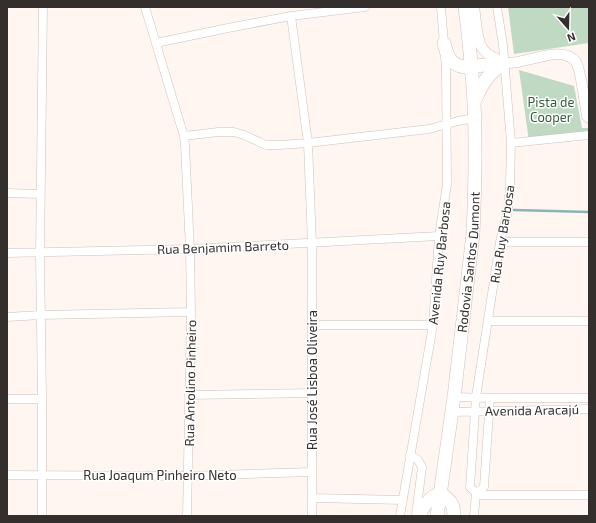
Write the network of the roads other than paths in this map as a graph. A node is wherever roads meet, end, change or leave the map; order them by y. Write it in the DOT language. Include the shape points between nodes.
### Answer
graph roads {
  1 [pos="43,7"];
  2 [pos="145,7"];
  3 [pos="365,7"];
  4 [pos="441,7"];
  5 [pos="465,7"];
  6 [pos="474,7"];
  7 [pos="497,7"];
  8 [pos="290,16"];
  9 [pos="156,43"];
  10 [pos="444,43"];
  11 [pos="504,63"];
  12 [pos="472,65"];
  13 [pos="474,102"];
  14 [pos="475,118"];
  15 [pos="589,118"];
  16 [pos="447,124"];
  17 [pos="589,135"];
  18 [pos="184,136"];
  19 [pos="308,143"];
  20 [pos="511,143"];
  21 [pos="7,193"];
  22 [pos="40,194"];
  23 [pos="439,236"];
  24 [pos="500,242"];
  25 [pos="589,242"];
  26 [pos="312,244"];
  27 [pos="190,249"];
  28 [pos="7,253"];
  29 [pos="40,253"];
  30 [pos="191,312"];
  31 [pos="41,315"];
  32 [pos="7,317"];
  33 [pos="488,321"];
  34 [pos="589,321"];
  35 [pos="311,325"];
  36 [pos="433,325"];
  37 [pos="312,393"];
  38 [pos="189,395"];
  39 [pos="454,397"];
  40 [pos="476,397"];
  41 [pos="490,398"];
  42 [pos="589,398"];
  43 [pos="7,399"];
  44 [pos="42,399"];
  45 [pos="589,409"];
  46 [pos="452,412"];
  47 [pos="474,412"];
  48 [pos="490,412"];
  49 [pos="410,456"];
  50 [pos="312,472"];
  51 [pos="42,474"];
  52 [pos="7,475"];
  53 [pos="188,476"];
  54 [pos="440,493"];
  55 [pos="476,494"];
  56 [pos="589,495"];
  57 [pos="312,498"];
  58 [pos="403,500"];
  59 [pos="42,516"];
  60 [pos="187,516"];
  61 [pos="312,516"];
  62 [pos="400,516"];
  63 [pos="416,516"];
  64 [pos="419,516"];
  65 [pos="437,516"];
  66 [pos="454,516"];
  67 [pos="474,516"];
  1 -- 22 [label="street"];
  2 -- 9 [label="street, Rua Antolino Pinheiro"];
  3 -- 8 [label="street"];
  4 -- 10 [label="street, Avenida Ruy Barbosa"];
  5 -- 12 [label="highway, Rodovia Santos Dumont"];
  6 -- 11 [label="street" via="482,47 490,56"];
  7 -- 11 [label="street, Rua Ruy Barbosa"];
  8 -- 9 [label="street"];
  8 -- 19 [label="street, Rua José Lisboa Oliveira"];
  9 -- 18 [label="street, Rua Antolino Pinheiro"];
  10 -- 12 [label="highway" via="447,54 455,64 465,67"];
  10 -- 16 [label="street, Avenida Ruy Barbosa"];
  11 -- 12 [label="highway"];
  11 -- 13 [label="highway" via="482,84"];
  11 -- 15 [label="street" via="550,55 564,55 572,59 578,67"];
  11 -- 20 [label="street, Rua Ruy Barbosa"];
  12 -- 13 [label="highway, Rodovia Santos Dumont"];
  13 -- 14 [label="highway, Rodovia Santos Dumont"];
  14 -- 16 [label="street"];
  14 -- 39 [label="highway, Rodovia Santos Dumont" via="473,234"];
  16 -- 19 [label="street"];
  16 -- 23 [label="street, Avenida Ruy Barbosa" via="447,184"];
  17 -- 20 [label="street"];
  18 -- 19 [label="street" via="230,132 272,146"];
  18 -- 27 [label="street, Rua Antolino Pinheiro"];
  19 -- 26 [label="street, Rua José Lisboa Oliveira"];
  20 -- 24 [label="street, Rua Ruy Barbosa" via="508,210"];
  21 -- 22 [label="street"];
  22 -- 29 [label="street"];
  23 -- 26 [label="street, Rua Benjamim Barreto"];
  23 -- 36 [label="street, Avenida Ruy Barbosa"];
  24 -- 25 [label="street"];
  24 -- 33 [label="street, Rua Ruy Barbosa"];
  26 -- 27 [label="street, Rua Benjamim Barreto"];
  26 -- 35 [label="street, Rua José Lisboa Oliveira"];
  27 -- 29 [label="street, Rua Benjamim Barreto"];
  27 -- 30 [label="street, Rua Antolino Pinheiro"];
  28 -- 29 [label="street, Rua Benjamim Barreto"];
  29 -- 31 [label="street"];
  30 -- 31 [label="street"];
  30 -- 38 [label="street, Rua Antolino Pinheiro"];
  31 -- 32 [label="street"];
  31 -- 44 [label="street"];
  33 -- 34 [label="street"];
  33 -- 40 [label="street, Rua Ruy Barbosa"];
  35 -- 36 [label="street"];
  35 -- 37 [label="street, Rua José Lisboa Oliveira"];
  36 -- 49 [label="street, Avenida Ruy Barbosa"];
  37 -- 38 [label="street"];
  37 -- 50 [label="street, Rua José Lisboa Oliveira"];
  38 -- 53 [label="street, Rua Antolino Pinheiro"];
  39 -- 40 [label="street, Avenida Aracajú"];
  39 -- 46 [label="highway, Rodovia Santos Dumont"];
  40 -- 41 [label="street, Avenida Aracajú"];
  40 -- 47 [label="street, Rua Ruy Barbosa"];
  41 -- 42 [label="street, Avenida Aracajú"];
  41 -- 48 [label="street"];
  43 -- 44 [label="street"];
  44 -- 51 [label="street"];
  45 -- 48 [label="street, Avenida Aracajú"];
  46 -- 47 [label="street, Avenida Aracajú"];
  46 -- 54 [label="highway, Rodovia Santos Dumont"];
  47 -- 48 [label="street, Avenida Aracajú"];
  47 -- 55 [label="street, Rua Ruy Barbosa" via="470,487"];
  48 -- 55 [label="street" via="484,487"];
  49 -- 58 [label="street, Avenida Ruy Barbosa"];
  49 -- 63 [label="street" via="418,460 422,467"];
  50 -- 53 [label="street, Rua Joaqum Pinheiro Neto"];
  50 -- 57 [label="street, Rua José Lisboa Oliveira"];
  51 -- 52 [label="street, Rua Joaqum Pinheiro Neto"];
  51 -- 53 [label="street, Rua Joaqum Pinheiro Neto"];
  51 -- 59 [label="street"];
  53 -- 60 [label="street, Rua Antolino Pinheiro"];
  54 -- 64 [label="highway" via="425,505"];
  54 -- 65 [label="highway, Rodovia Santos Dumont"];
  54 -- 66 [label="highway" via="449,499"];
  55 -- 56 [label="street"];
  55 -- 67 [label="street"];
  57 -- 58 [label="street"];
  57 -- 61 [label="street, Rua José Lisboa Oliveira"];
  58 -- 62 [label="street, Avenida Ruy Barbosa"];
}
